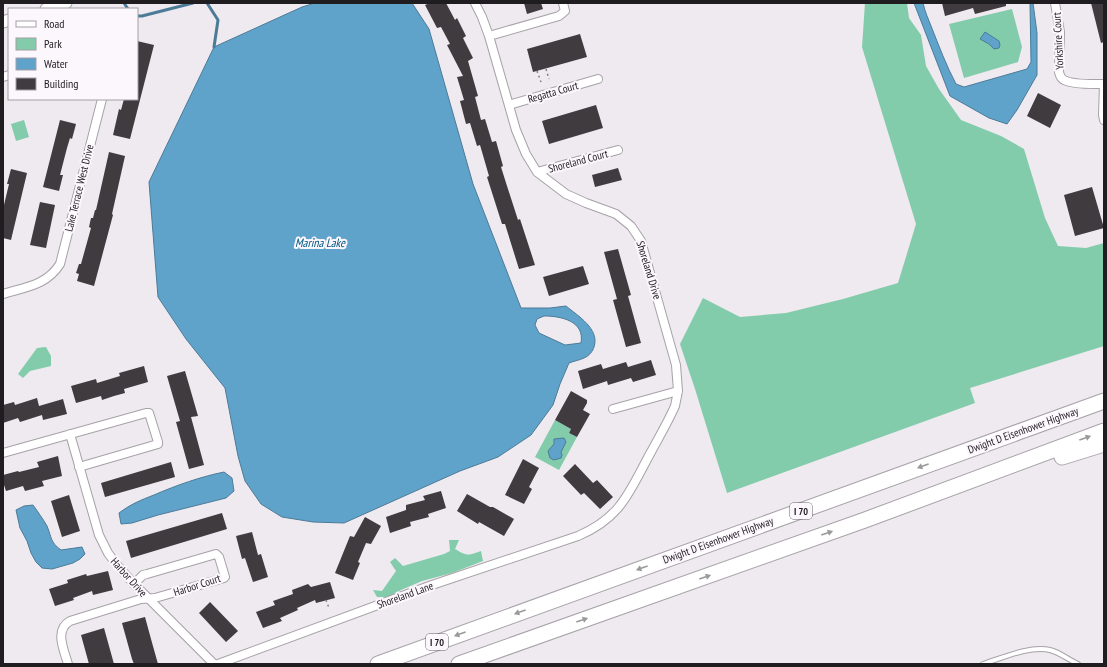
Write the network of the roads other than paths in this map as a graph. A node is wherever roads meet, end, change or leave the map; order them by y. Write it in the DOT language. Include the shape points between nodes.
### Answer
graph roads {
  1 [pos="66,3"];
  2 [pos="475,3"];
  3 [pos="563,3"];
  4 [pos="1055,3"];
  5 [pos="49,8"];
  6 [pos="489,36"];
  7 [pos="598,79"];
  8 [pos="1104,84"];
  9 [pos="102,100"];
  10 [pos="509,105"];
  11 [pos="1104,120"];
  12 [pos="618,150"];
  13 [pos="537,172"];
  14 [pos="3,294"];
  15 [pos="678,391"];
  16 [pos="1104,393"];
  17 [pos="1104,401"];
  18 [pos="614,409"];
  19 [pos="1104,431"];
  20 [pos="70,434"];
  21 [pos="1104,444"];
  22 [pos="3,454"];
  23 [pos="942,459"];
  24 [pos="79,467"];
  25 [pos="865,520"];
  26 [pos="593,529"];
  27 [pos="134,584"];
  28 [pos="148,598"];
  29 [pos="68,664"];
  30 [pos="214,664"];
  31 [pos="218,664"];
  32 [pos="378,664"];
  33 [pos="459,664"];
  34 [pos="983,664"];
  35 [pos="1078,664"];
  1 -- 5 [label="main road"];
  2 -- 6 [label="street, Shoreland Drive"];
  3 -- 6 [label="street" via="565,11 559,16"];
  4 -- 8 [label="street, Yorkshire Court" via="1060,32 1061,78 1075,82"];
  6 -- 10 [label="street, Shoreland Drive"];
  7 -- 10 [label="street, Regatta Court"];
  8 -- 11 [label="street"];
  9 -- 14 [label="street, Lake Terrace West Drive" via="62,257 56,270 38,284"];
  10 -- 13 [label="street, Shoreland Drive" via="519,138"];
  12 -- 13 [label="street, Shoreland Court"];
  13 -- 15 [label="street, Shoreland Drive" via="566,194 616,214 634,229 641,241 676,365"];
  15 -- 18 [label="street"];
  15 -- 26 [label="street, Shoreland Drive" via="673,410 628,496 615,513"];
  16 -- 23 [label="highway"];
  17 -- 23 [label="highway, Dwight D Eisenhower Highway / I 70"];
  25 -- 19 [label="highway, one-way"];
  20 -- 22 [label="street"];
  20 -- 24 [label="street, Harbor Drive"];
  20 -- 24 [label="street" via="146,413 150,415 158,442"];
  21 -- 25 [label="highway"];
  23 -- 32 [label="highway, Dwight D Eisenhower Highway / I 70, one-way"];
  24 -- 27 [label="street, Harbor Drive" via="104,546"];
  33 -- 25 [label="highway, one-way"];
  26 -- 31 [label="street, Shoreland Lane"];
  27 -- 28 [label="street, Harbor Drive"];
  27 -- 28 [label="street, Harbor Court" via="143,575 216,554 219,556 224,578"];
  28 -- 29 [label="street, Harbor Court" via="66,623 61,638"];
  28 -- 30 [label="street, Harbor Drive"];
  34 -- 35 [label="lane" via="1040,649 1051,650"];
}
